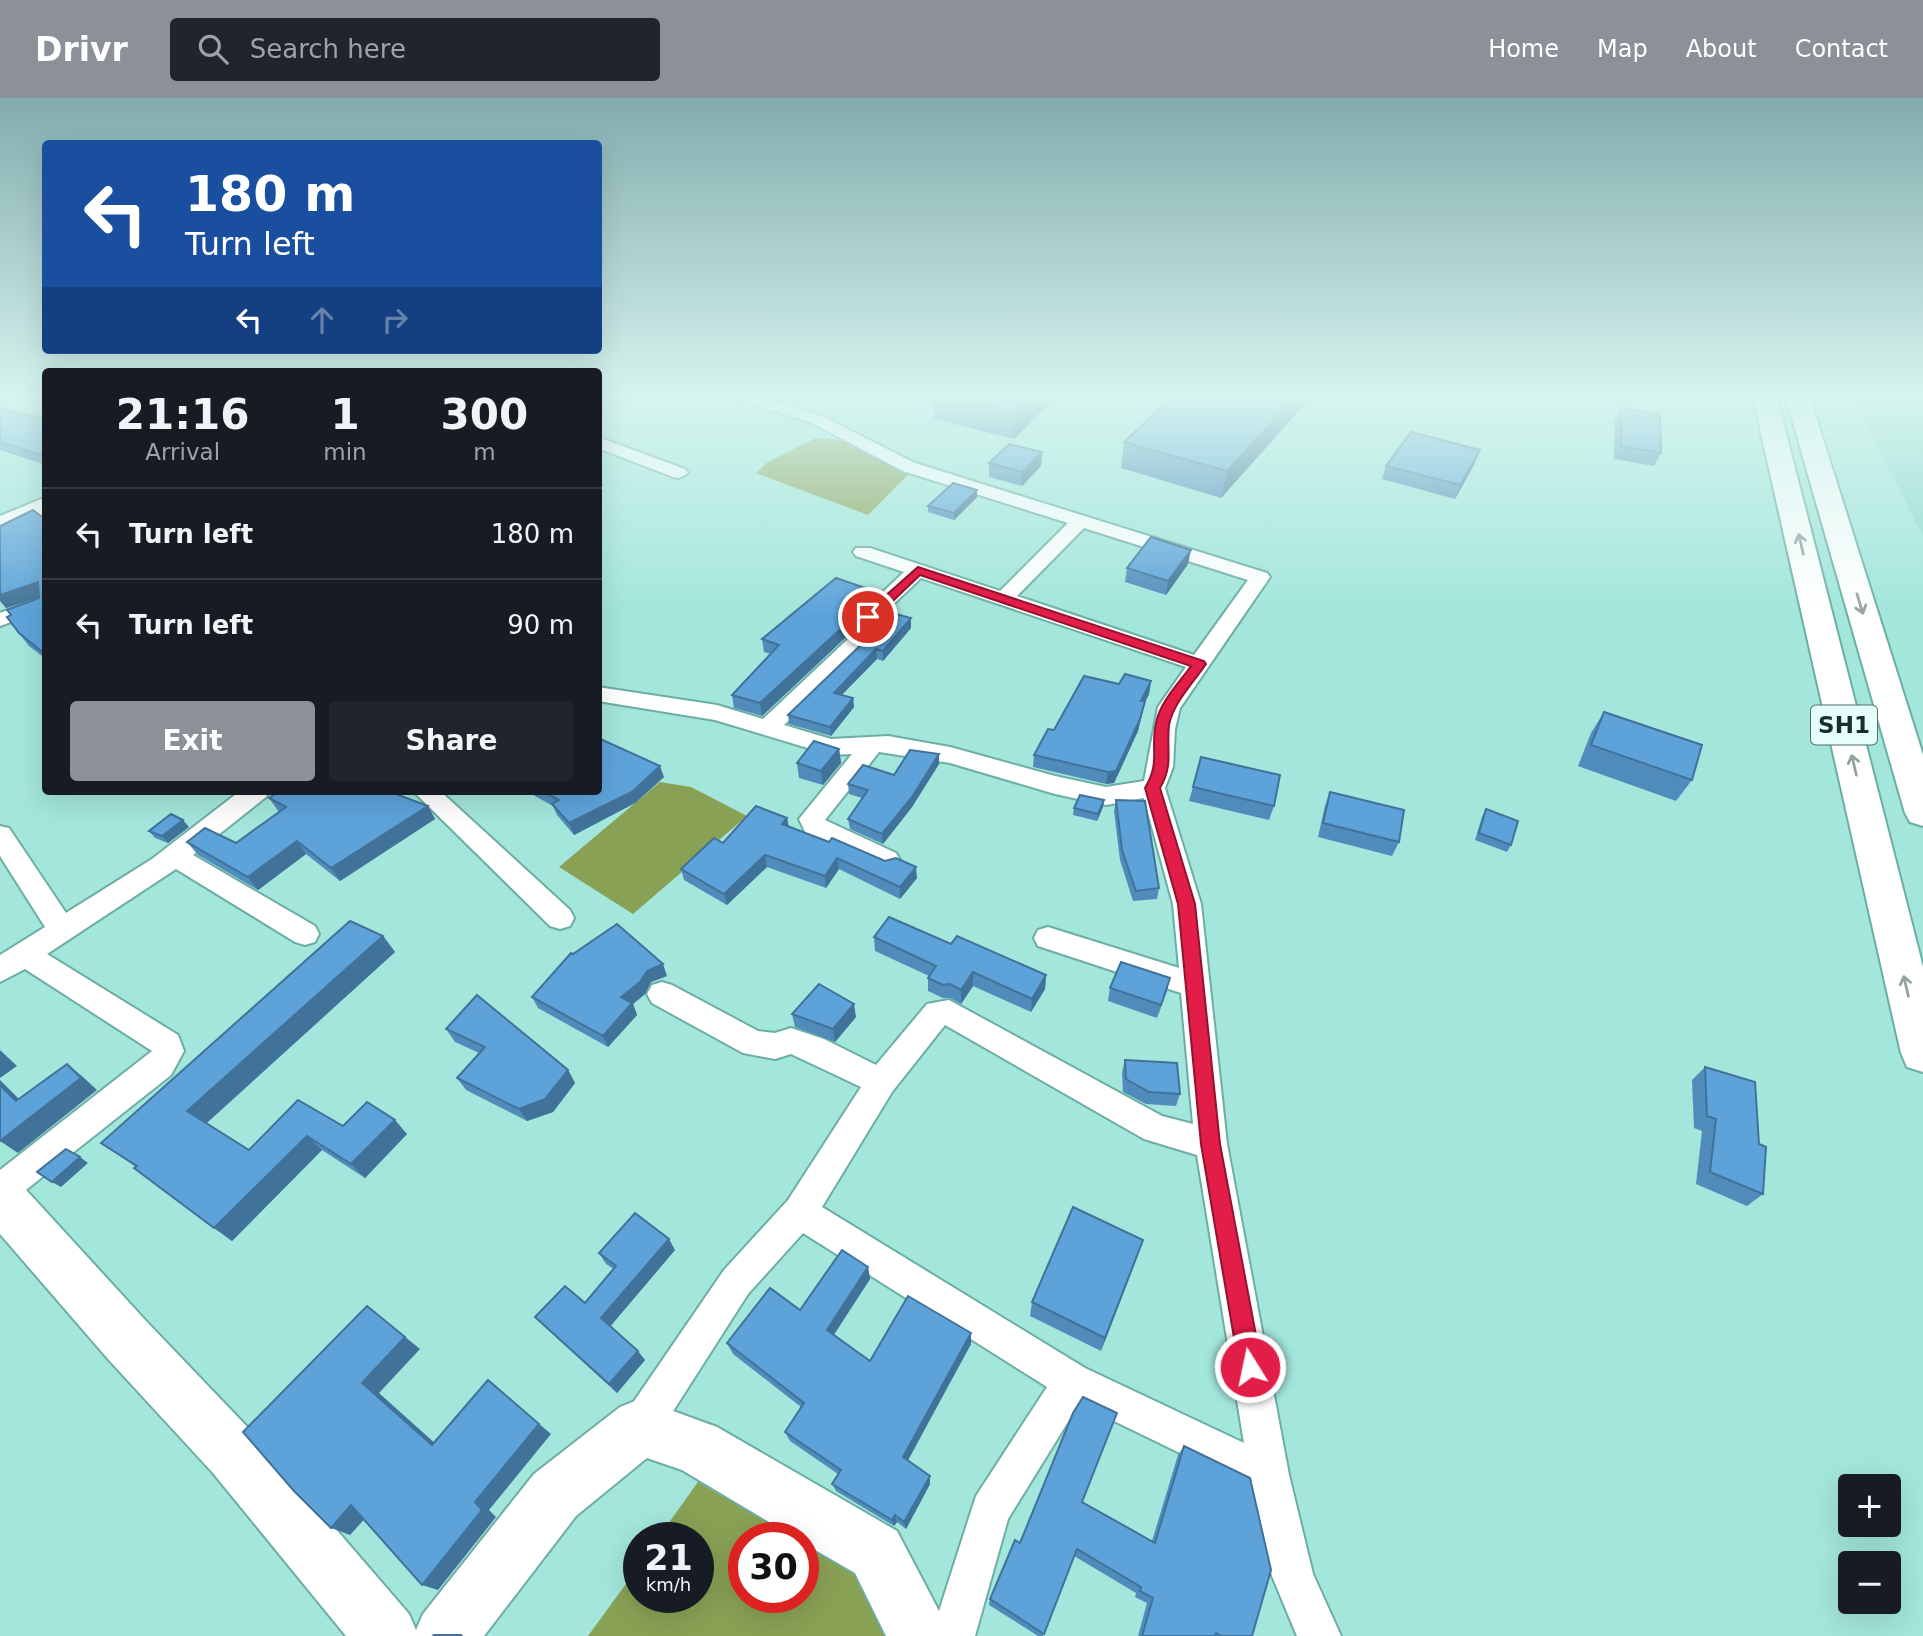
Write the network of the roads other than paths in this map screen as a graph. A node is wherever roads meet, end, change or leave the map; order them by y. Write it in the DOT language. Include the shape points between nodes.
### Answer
graph roads {
  1 [pos="671,470"];
  2 [pos="918,470"];
  3 [pos="1782,470"];
  4 [pos="1820,470"];
  5 [pos="679,473"];
  6 [pos="42,507"];
  7 [pos="1080,521"];
  8 [pos="4,522"];
  9 [pos="863,552"];
  10 [pos="918,570"];
  11 [pos="1003,599"];
  12 [pos="42,604"];
  13 [pos="0,620"];
  14 [pos="1199,664"];
  15 [pos="602,695"];
  16 [pos="766,729"];
  17 [pos="871,747"];
  18 [pos="1153,788"];
  19 [pos="252,795"];
  20 [pos="429,795"];
  21 [pos="1923,813"];
  22 [pos="0,835"];
  23 [pos="175,856"];
  24 [pos="887,860"];
  25 [pos="560,918"];
  26 [pos="62,930"];
  27 [pos="304,934"];
  28 [pos="1048,937"];
  29 [pos="12,962"];
  30 [pos="1195,985"];
  31 [pos="662,994"];
  32 [pos="1923,1053"];
  33 [pos="881,1083"];
  34 [pos="1211,1144"];
  35 [pos="0,1190"];
  36 [pos="0,1197"];
  37 [pos="800,1212"];
  38 [pos="1072,1381"];
  39 [pos="640,1427"];
  40 [pos="1269,1475"];
  41 [pos="387,1636"];
  42 [pos="445,1636"];
  43 [pos="920,1636"];
  44 [pos="953,1636"];
  45 [pos="1319,1636"];
  1 -- 5 [label="street"];
  2 -- 7 [label="street"];
  32 -- 3 [label="main road, SH1, one-way"];
  4 -- 21 [label="main road, SH1, one-way"];
  6 -- 8 [label="main road"];
  7 -- 11 [label="street"];
  7 -- 14 [label="street" via="1260,578"];
  9 -- 10 [label="street"];
  10 -- 11 [label="street"];
  10 -- 16 [label="street" via="868,617 856,643"];
  11 -- 14 [label="street"];
  12 -- 13 [label="street"];
  14 -- 18 [label="street" via="1162,724 1162,772"];
  15 -- 16 [label="street" via="717,713"];
  16 -- 17 [label="street" via="831,747"];
  17 -- 18 [label="street" via="888,744 950,755 1106,796"];
  17 -- 24 [label="street" via="812,819 815,827"];
  18 -- 30 [label="street" via="1187,904"];
  19 -- 23 [label="street"];
  20 -- 25 [label="street"];
  22 -- 26 [label="street"];
  23 -- 26 [label="street"];
  23 -- 27 [label="street"];
  26 -- 29 [label="street"];
  28 -- 30 [label="street"];
  29 -- 35 [label="street" via="167,1044 169,1051 160,1065"];
  30 -- 34 [label="street"];
  31 -- 33 [label="street" via="754,1044 775,1046 790,1041 813,1048"];
  33 -- 34 [label="street" via="937,1013 949,1012 1155,1129"];
  33 -- 37 [label="street"];
  34 -- 40 [label="street"];
  36 -- 41 [label="main road" via="233,1453"];
  37 -- 38 [label="street"];
  37 -- 39 [label="street" via="736,1282"];
  38 -- 40 [label="street"];
  38 -- 44 [label="street" via="990,1510"];
  39 -- 42 [label="main road" via="555,1495"];
  39 -- 43 [label="main road" via="697,1447 876,1552"];
  40 -- 45 [label="street" via="1293,1576"];
}
